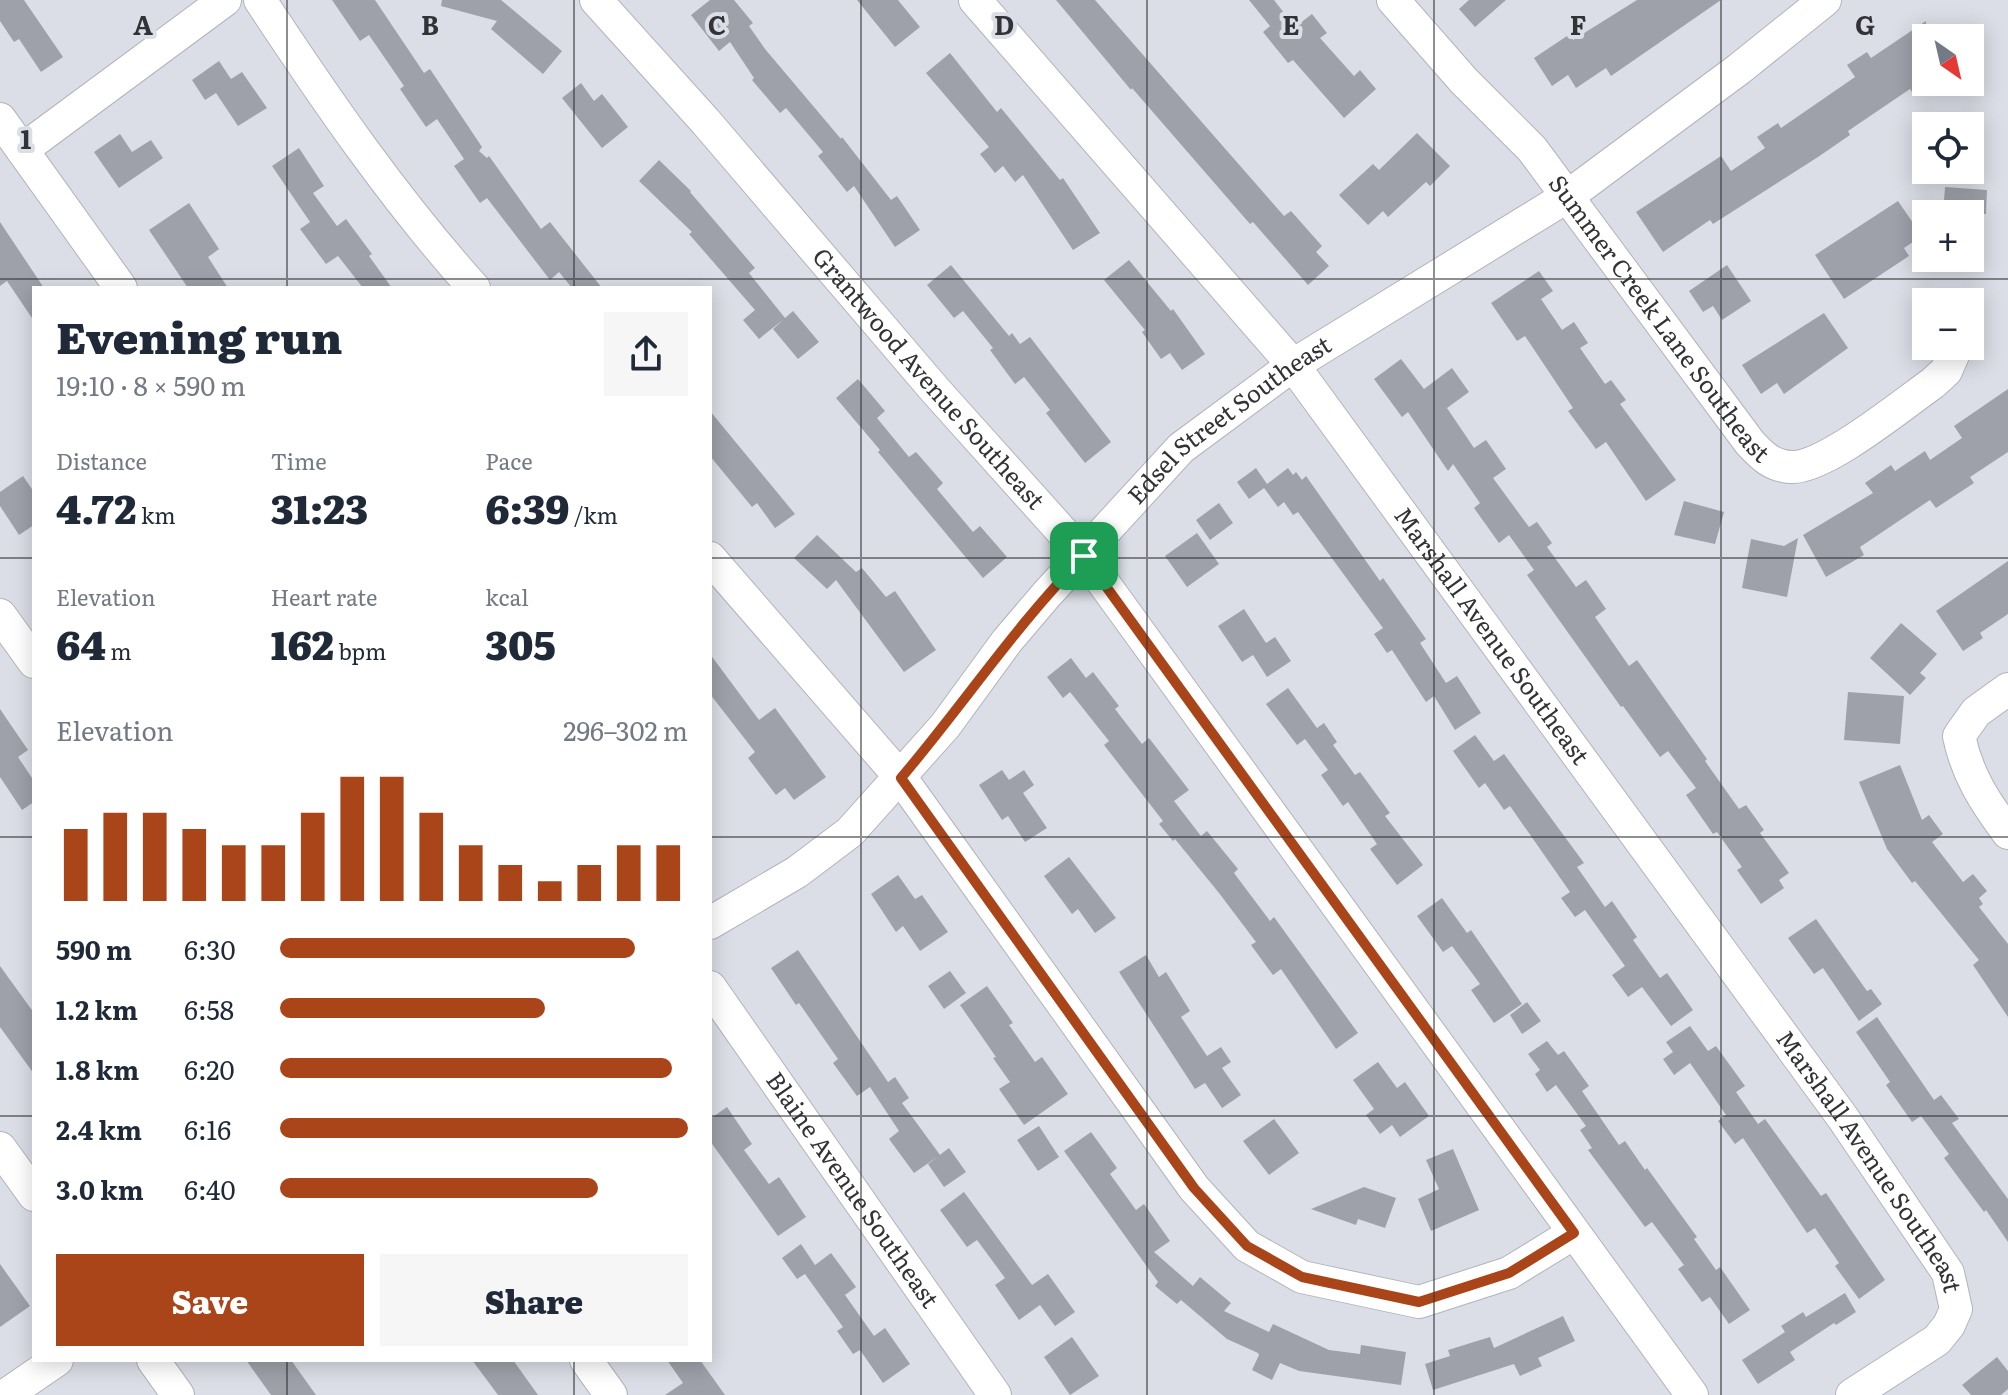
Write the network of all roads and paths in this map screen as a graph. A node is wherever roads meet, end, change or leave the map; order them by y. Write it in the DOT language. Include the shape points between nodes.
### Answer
graph roads {
  1 [pos="225,0"];
  2 [pos="260,0"];
  3 [pos="596,0"];
  4 [pos="975,0"];
  5 [pos="1393,0"];
  6 [pos="1825,0"];
  7 [pos="0,119"];
  8 [pos="22,150"];
  9 [pos="1568,196"];
  10 [pos="120,286"];
  11 [pos="472,286"];
  12 [pos="1951,360"];
  13 [pos="1293,365"];
  14 [pos="1084,556"];
  15 [pos="712,560"];
  16 [pos="0,615"];
  17 [pos="32,659"];
  18 [pos="2008,689"];
  19 [pos="901,778"];
  20 [pos="2008,833"];
  21 [pos="712,922"];
  22 [pos="712,990"];
  23 [pos="0,1148"];
  24 [pos="32,1192"];
  25 [pos="1574,1233"];
  26 [pos="54,1362"];
  27 [pos="154,1362"];
  28 [pos="587,1362"];
  29 [pos="6,1395"];
  30 [pos="178,1395"];
  31 [pos="611,1395"];
  32 [pos="995,1395"];
  33 [pos="1692,1395"];
  34 [pos="1852,1395"];
  1 -- 8 [label="street"];
  2 -- 11 [label="street" via="330,106"];
  3 -- 14 [label="street, Grantwood Avenue Southeast"];
  4 -- 13 [label="street, Marshall Avenue Southeast"];
  5 -- 9 [label="street, Summer Creek Lane Southeast" via="1532,149"];
  6 -- 9 [label="street, Edsel Street Southeast"];
  7 -- 8 [label="street"];
  8 -- 10 [label="street"];
  9 -- 12 [label="street, Summer Creek Lane Southeast" via="1768,461 1801,467 1831,453 1933,383"];
  9 -- 13 [label="street, Edsel Street Southeast"];
  13 -- 14 [label="street, Edsel Street Southeast" via="1181,448"];
  13 -- 34 [label="street, Marshall Avenue Southeast" via="1843,1118 1948,1273 1956,1309 1949,1325 1937,1340"];
  14 -- 19 [label="street, Edsel Street Southeast" via="1007,641"];
  14 -- 25 [label="street, Grantwood Avenue Southeast"];
  15 -- 19 [label="street"];
  16 -- 17 [label="street"];
  18 -- 20 [label="street" via="1976,712 1959,736 1965,764"];
  19 -- 21 [label="street, Edsel Street Southeast" via="850,832 808,864"];
  19 -- 25 [label="street" via="1194,1188 1247,1246 1302,1277 1419,1302 1509,1273"];
  22 -- 32 [label="street, Blaine Avenue Southeast"];
  23 -- 24 [label="street"];
  25 -- 33 [label="street, Grantwood Avenue Southeast"];
  26 -- 29 [label="street"];
  27 -- 30 [label="street"];
  28 -- 31 [label="street"];
}
